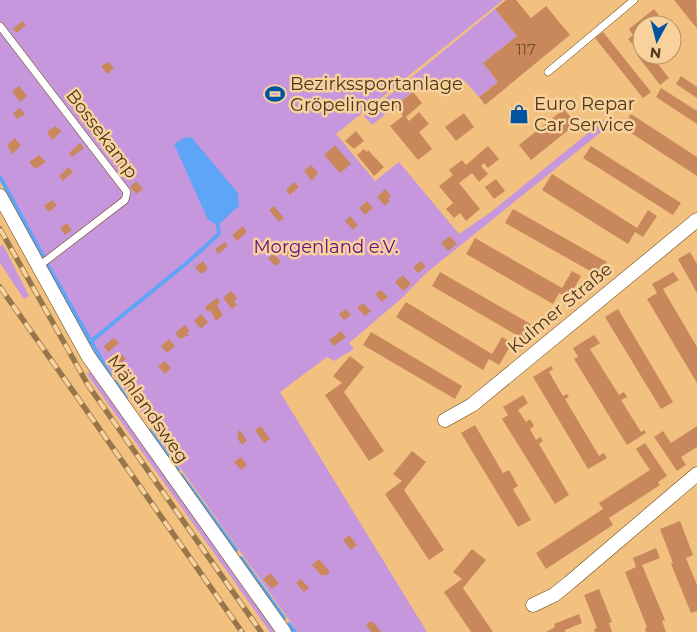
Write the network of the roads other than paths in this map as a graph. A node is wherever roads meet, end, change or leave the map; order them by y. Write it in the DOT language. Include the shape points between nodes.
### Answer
graph roads {
  1 [pos="634,0"];
  2 [pos="0,26"];
  3 [pos="548,72"];
  4 [pos="0,196"];
  5 [pos="697,220"];
  6 [pos="39,266"];
  7 [pos="445,420"];
  8 [pos="697,474"];
  9 [pos="533,605"];
  10 [pos="284,632"];
  1 -- 3 [label="lane"];
  2 -- 6 [label="lane, Bossekamp" via="127,192 125,200"];
  4 -- 6 [label="street, Mählandsweg"];
  5 -- 7 [label="street, Kulmer Straße" via="472,405"];
  6 -- 10 [label="street, Mählandsweg" via="88,356"];
  8 -- 9 [label="street" via="570,583"];
}
